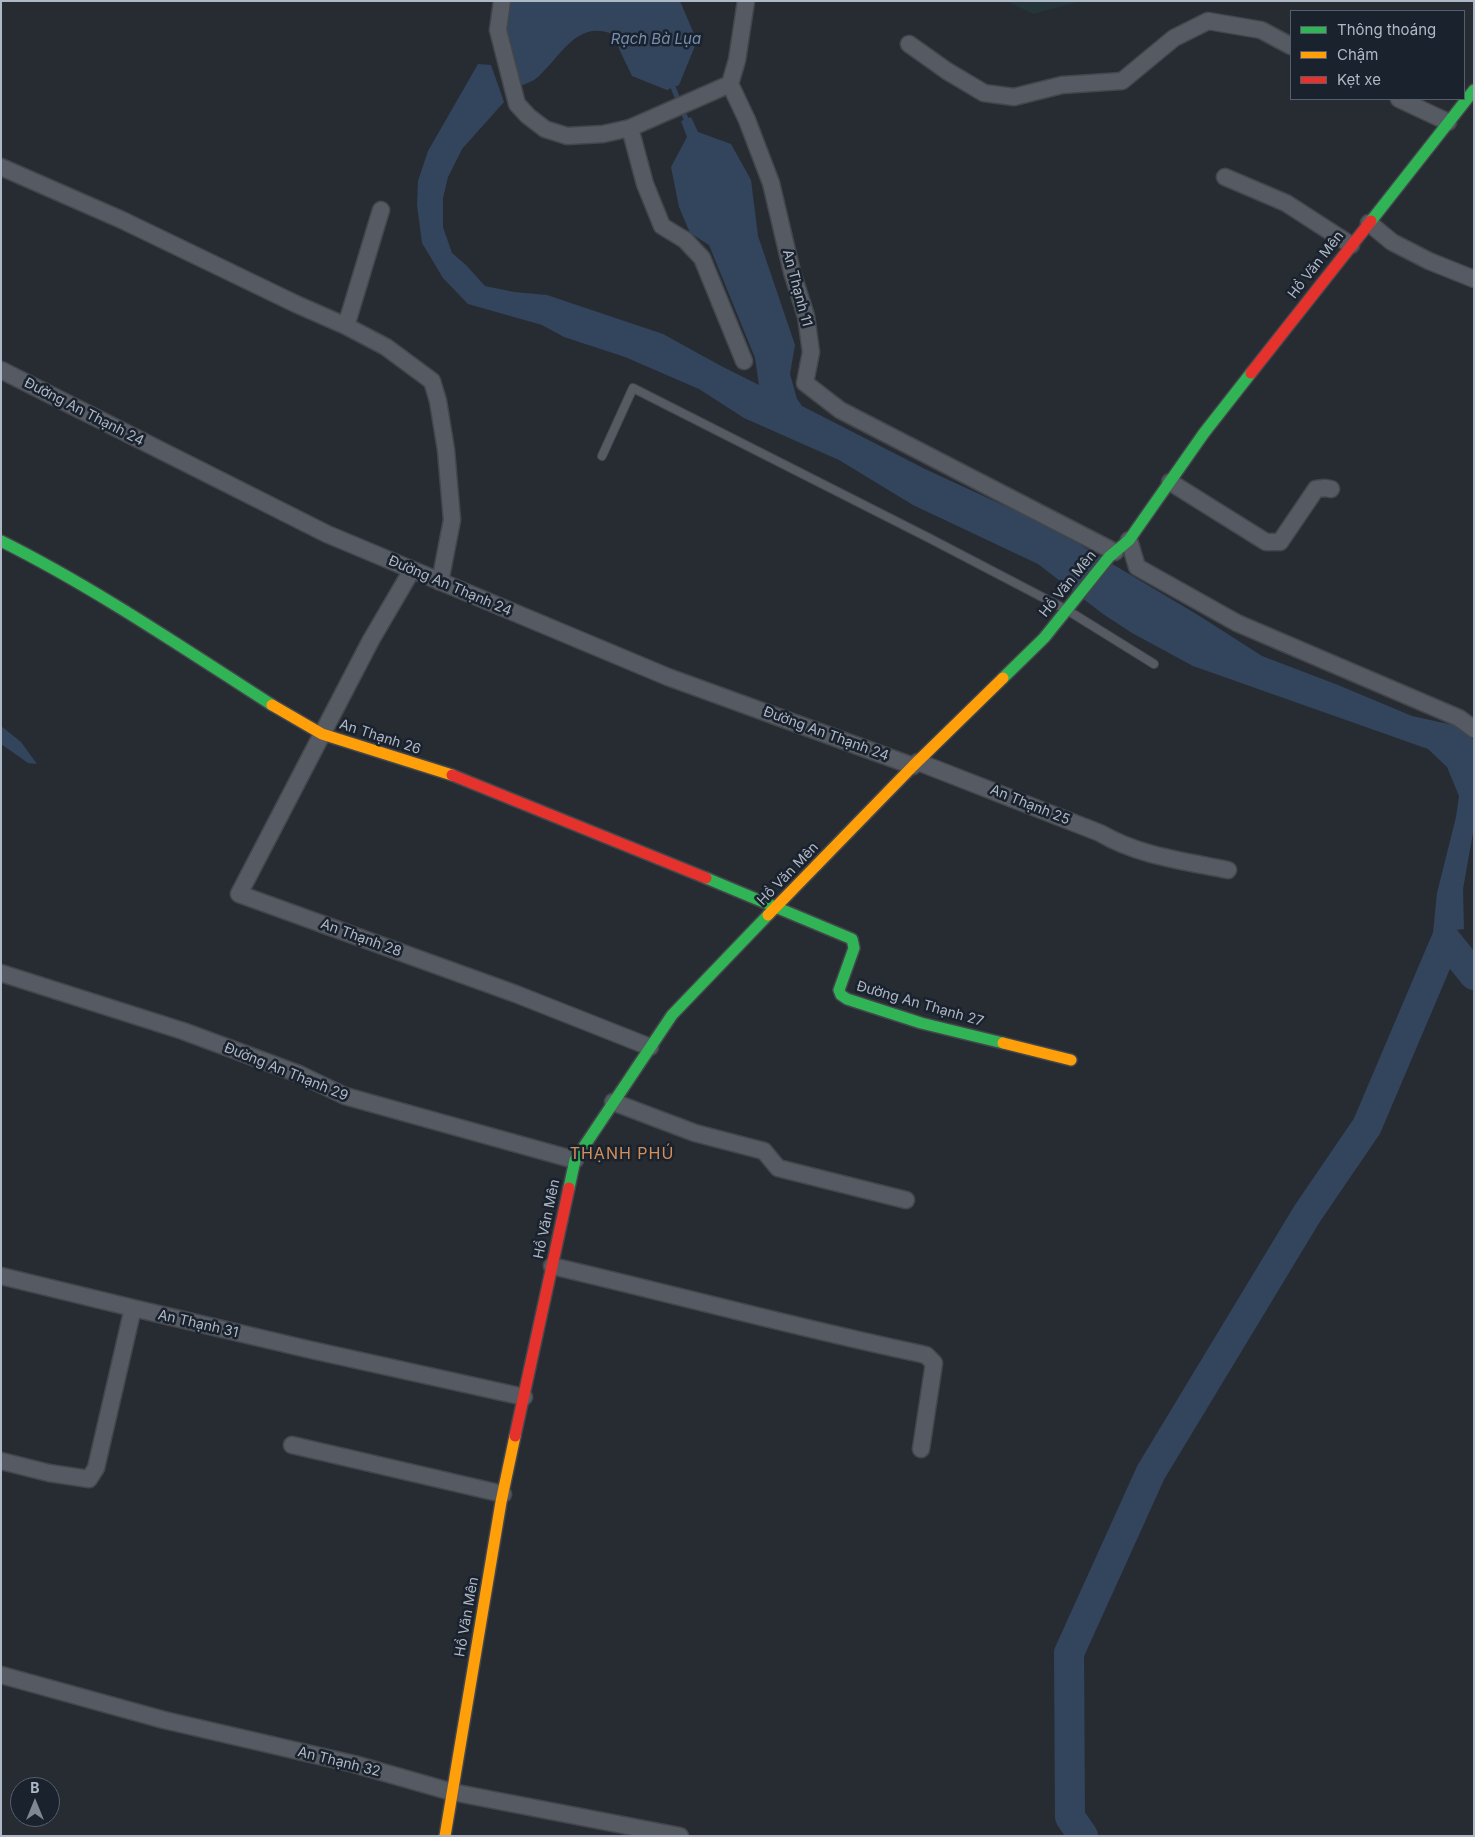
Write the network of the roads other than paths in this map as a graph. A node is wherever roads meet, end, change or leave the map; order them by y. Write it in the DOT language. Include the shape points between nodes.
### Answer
graph roads {
  1 [pos="502,1"];
  2 [pos="746,1"];
  3 [pos="909,44"];
  4 [pos="1290,45"];
  5 [pos="730,84"];
  6 [pos="1474,90"];
  7 [pos="1401,100"];
  8 [pos="1448,122"];
  9 [pos="630,128"];
  10 [pos="1,168"];
  11 [pos="1225,177"];
  12 [pos="381,210"];
  13 [pos="1369,223"];
  14 [pos="1351,245"];
  15 [pos="1474,279"];
  16 [pos="346,326"];
  17 [pos="744,361"];
  18 [pos="1,370"];
  19 [pos="602,456"];
  20 [pos="1170,482"];
  21 [pos="1332,490"];
  22 [pos="1128,540"];
  23 [pos="1,541"];
  24 [pos="1112,554"];
  25 [pos="412,570"];
  26 [pos="440,582"];
  27 [pos="1067,610"];
  28 [pos="1154,664"];
  29 [pos="1474,729"];
  30 [pos="322,734"];
  31 [pos="915,764"];
  32 [pos="1228,870"];
  33 [pos="777,907"];
  34 [pos="1,973"];
  35 [pos="650,1047"];
  36 [pos="1071,1060"];
  37 [pos="614,1102"];
  38 [pos="574,1160"];
  39 [pos="906,1200"];
  40 [pos="552,1266"];
  41 [pos="1,1276"];
  42 [pos="133,1308"];
  43 [pos="524,1397"];
  44 [pos="292,1445"];
  45 [pos="921,1448"];
  46 [pos="1,1462"];
  47 [pos="503,1494"];
  48 [pos="1,1675"];
  49 [pos="452,1792"];
  50 [pos="445,1836"];
  51 [pos="680,1836"];
  1 -- 9 [label="street" via="498,30 517,104 528,116 545,129 567,136 603,134"];
  2 -- 5 [label="street"];
  3 -- 4 [label="street" via="984,93 1014,97 1062,85 1122,81 1174,38 1208,21 1261,30"];
  5 -- 9 [label="street"];
  5 -- 24 [label="street, An Thạnh 11" via="771,184 806,316 811,352 805,383 840,410"];
  6 -- 8 [label="street, Hồ Văn Mên"];
  7 -- 8 [label="street"];
  8 -- 13 [label="street, Hồ Văn Mên"];
  9 -- 17 [label="street" via="645,184 662,226 685,240 702,258"];
  10 -- 16 [label="street" via="122,220"];
  11 -- 14 [label="street" via="1286,203"];
  12 -- 16 [label="street"];
  13 -- 14 [label="street, Hồ Văn Mên"];
  13 -- 15 [label="street" via="1392,242"];
  14 -- 20 [label="street, Hồ Văn Mên" via="1204,433"];
  16 -- 26 [label="street" via="386,347 432,381 446,450 452,520"];
  18 -- 25 [label="street, Đường An Thạnh 24" via="327,534"];
  19 -- 27 [label="lane" via="633,388"];
  20 -- 21 [label="street" via="1271,543 1280,542 1316,489"];
  20 -- 22 [label="street, Hồ Văn Mên"];
  22 -- 24 [label="street, Hồ Văn Mên"];
  22 -- 29 [label="street" via="1137,567 1237,623 1459,718"];
  23 -- 30 [label="street, An Thạnh 26" via="148,625"];
  24 -- 27 [label="street, Hồ Văn Mên"];
  25 -- 26 [label="street, Đường An Thạnh 24"];
  25 -- 30 [label="street"];
  26 -- 31 [label="street, Đường An Thạnh 24" via="668,677"];
  27 -- 28 [label="lane"];
  27 -- 31 [label="street, Hồ Văn Mên" via="1044,638"];
  30 -- 33 [label="street, An Thạnh 26" via="446,773"];
  30 -- 35 [label="street, An Thạnh 28" via="239,894 516,994"];
  31 -- 32 [label="street, An Thạnh 25" via="1100,833 1119,844"];
  31 -- 33 [label="street, Hồ Văn Mên"];
  33 -- 35 [label="street, Hồ Văn Mên" via="672,1015"];
  33 -- 36 [label="street, Đường An Thạnh 27" via="852,939 854,948 839,990 847,999 921,1023"];
  34 -- 38 [label="street, Đường An Thạnh 29" via="183,1031 299,1074 344,1096"];
  35 -- 37 [label="street, Hồ Văn Mên"];
  37 -- 38 [label="street, Hồ Văn Mên"];
  37 -- 39 [label="street" via="695,1133 764,1151 778,1168"];
  38 -- 40 [label="street, Hồ Văn Mên"];
  40 -- 43 [label="street, Hồ Văn Mên"];
  40 -- 45 [label="street" via="926,1355 934,1363"];
  41 -- 42 [label="street, An Thạnh 31"];
  42 -- 43 [label="street, An Thạnh 31"];
  42 -- 46 [label="street" via="96,1468 89,1479"];
  43 -- 47 [label="street, Hồ Văn Mên"];
  44 -- 47 [label="street"];
  47 -- 49 [label="street, Hồ Văn Mên"];
  48 -- 49 [label="street, An Thạnh 32" via="164,1720 354,1764"];
  49 -- 50 [label="street, Hồ Văn Mên"];
  49 -- 51 [label="street, An Thạnh 32"];
}
